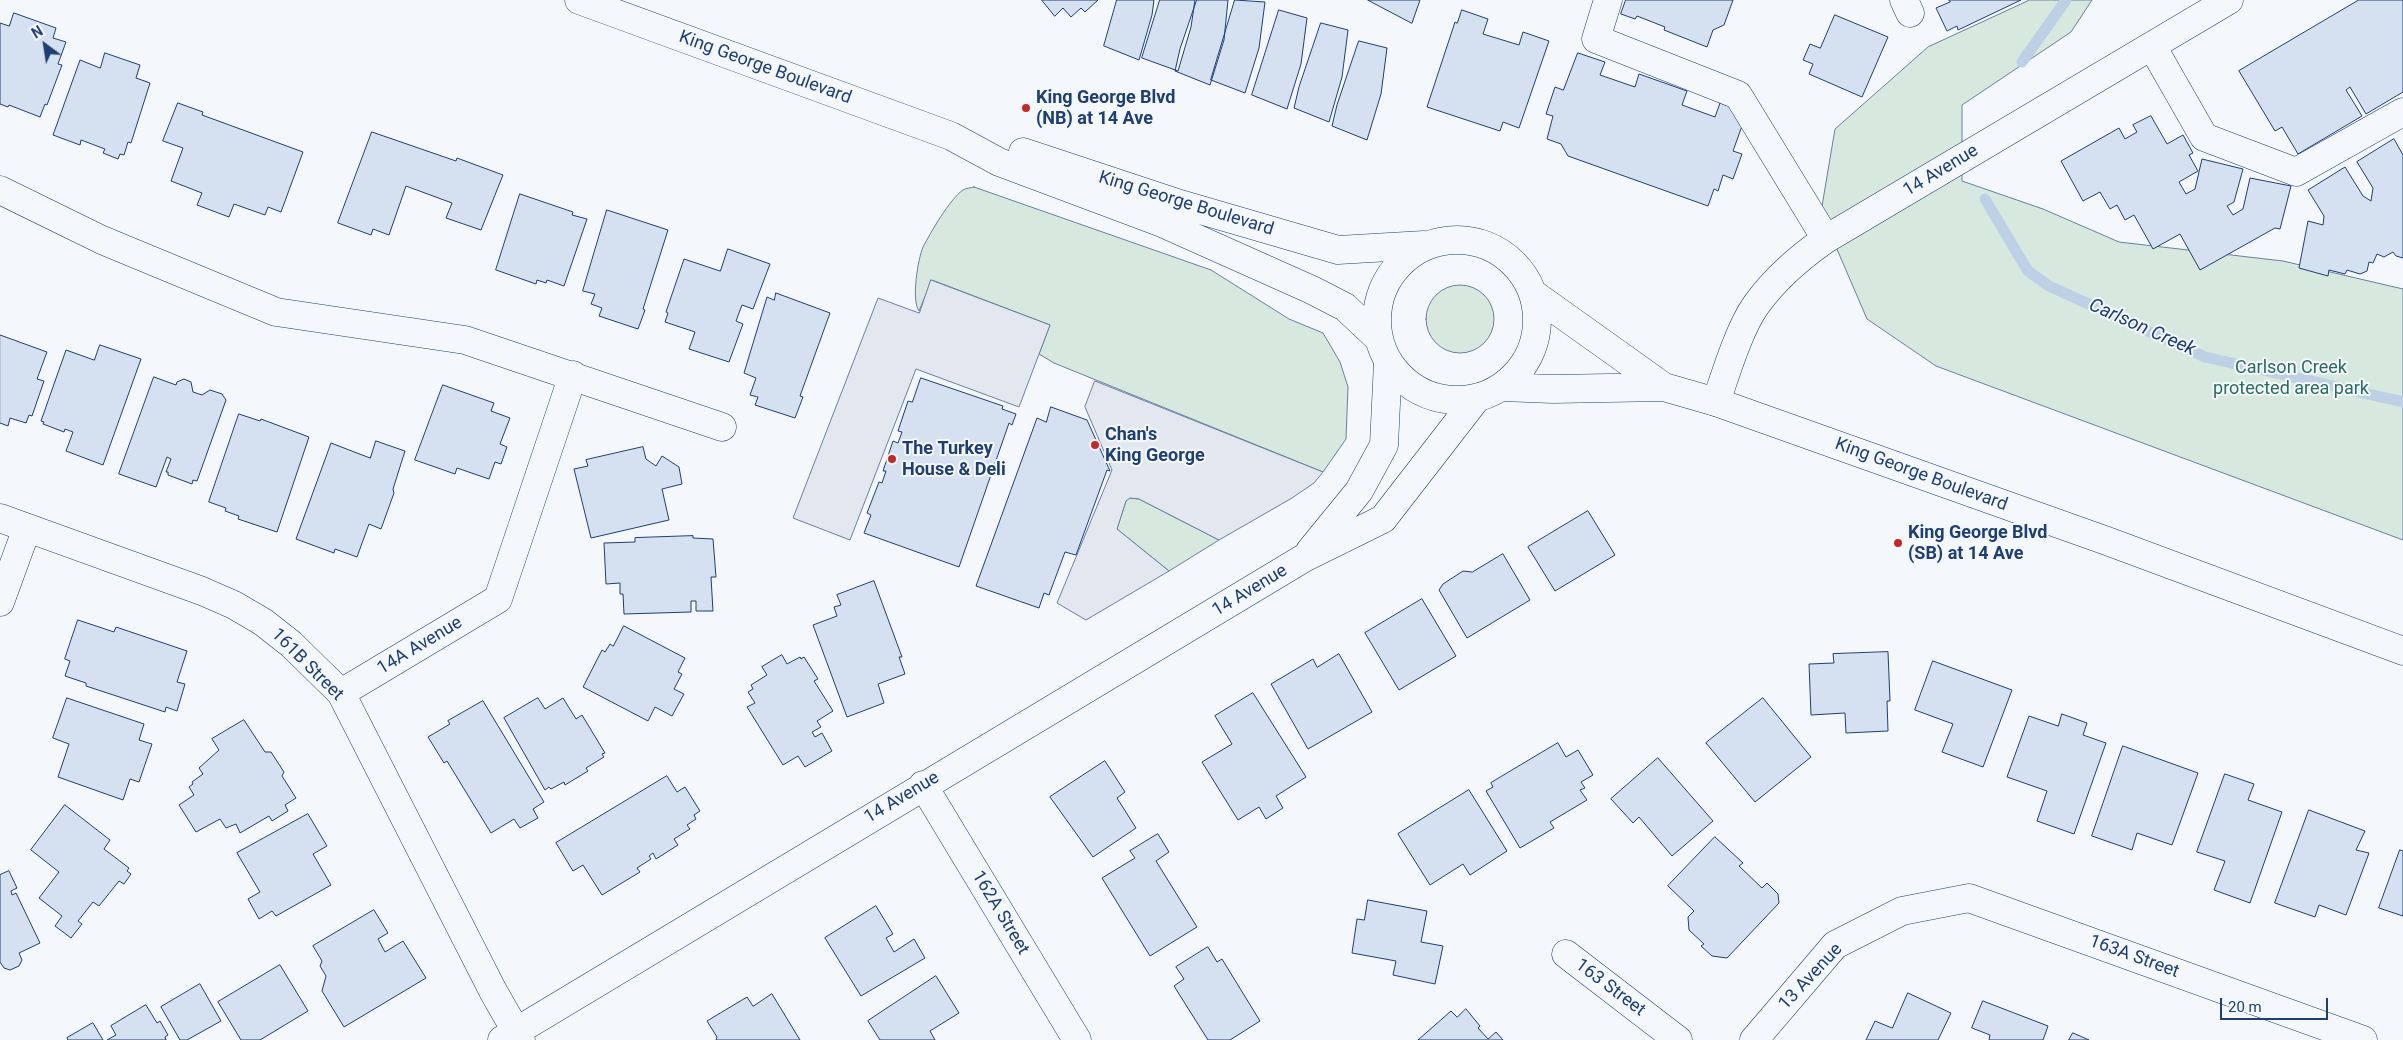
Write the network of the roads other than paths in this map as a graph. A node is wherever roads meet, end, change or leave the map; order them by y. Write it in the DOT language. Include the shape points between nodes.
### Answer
graph roads {
  1 [pos="579,0"];
  2 [pos="1608,0"];
  3 [pos="2229,0"];
  4 [pos="2152,46"];
  5 [pos="2403,112"];
  6 [pos="950,136"];
  7 [pos="0,190"];
  8 [pos="1826,239"];
  9 [pos="1424,245"];
  10 [pos="1535,295"];
  11 [pos="1383,350"];
  12 [pos="573,375"];
  13 [pos="1502,387"];
  14 [pos="1664,387"];
  15 [pos="1476,399"];
  16 [pos="1716,402"];
  17 [pos="722,426"];
  18 [pos="0,518"];
  19 [pos="27,528"];
  20 [pos="1304,558"];
  21 [pos="0,602"];
  22 [pos="2403,650"];
  23 [pos="341,693"];
  24 [pos="923,785"];
  25 [pos="1902,911"];
  26 [pos="1566,954"];
  27 [pos="513,1037"];
  28 [pos="1077,1040"];
  29 [pos="1678,1040"];
  30 [pos="1754,1040"];
  31 [pos="2362,1040"];
  1 -- 6 [label="street, King George Boulevard"];
  2 -- 8 [label="street" via="1596,39 1738,95"];
  3 -- 4 [label="street, 14 Avenue"];
  4 -- 5 [label="street" via="2204,137 2296,172"];
  4 -- 8 [label="street, 14 Avenue"];
  6 -- 9 [label="street, King George Boulevard" via="1005,146 1180,204 1338,250"];
  6 -- 11 [label="street, King George Boulevard" via="999,162 1162,224 1312,290 1345,307"];
  7 -- 12 [label="street" via="102,240 276,312 465,340"];
  8 -- 16 [label="street, 14 Avenue" via="1802,256 1756,306 1732,354"];
  9 -- 10 [label="street" via="1450,239 1477,241 1502,252 1522,270"];
  9 -- 11 [label="street" via="1401,261 1384,284 1376,310"];
  10 -- 13 [label="street" via="1538,321 1534,346 1521,369"];
  10 -- 14 [label="street, King George Boulevard"];
  11 -- 15 [label="street" via="1405,382 1427,395 1450,401"];
  11 -- 20 [label="street, 14 Avenue" via="1384,445 1359,491"];
  12 -- 17 [label="street"];
  12 -- 23 [label="street, 14A Avenue" via="498,599"];
  13 -- 14 [label="street, King George Boulevard"];
  13 -- 15 [label="street"];
  14 -- 16 [label="street, King George Boulevard"];
  15 -- 20 [label="street, 14 Avenue" via="1383,519"];
  16 -- 22 [label="street, King George Boulevard"];
  18 -- 19 [label="street, 161B Street"];
  19 -- 21 [label="street"];
  19 -- 23 [label="street, 161B Street" via="234,605 291,644"];
  20 -- 24 [label="street, 14 Avenue"];
  23 -- 27 [label="street, 161B Street"];
  24 -- 27 [label="street, 14 Avenue"];
  24 -- 28 [label="street, 162A Street"];
  25 -- 30 [label="street, 13 Avenue" via="1835,945"];
  25 -- 31 [label="street, 163A Street" via="1969,898"];
  26 -- 29 [label="street, 163 Street"];
}
